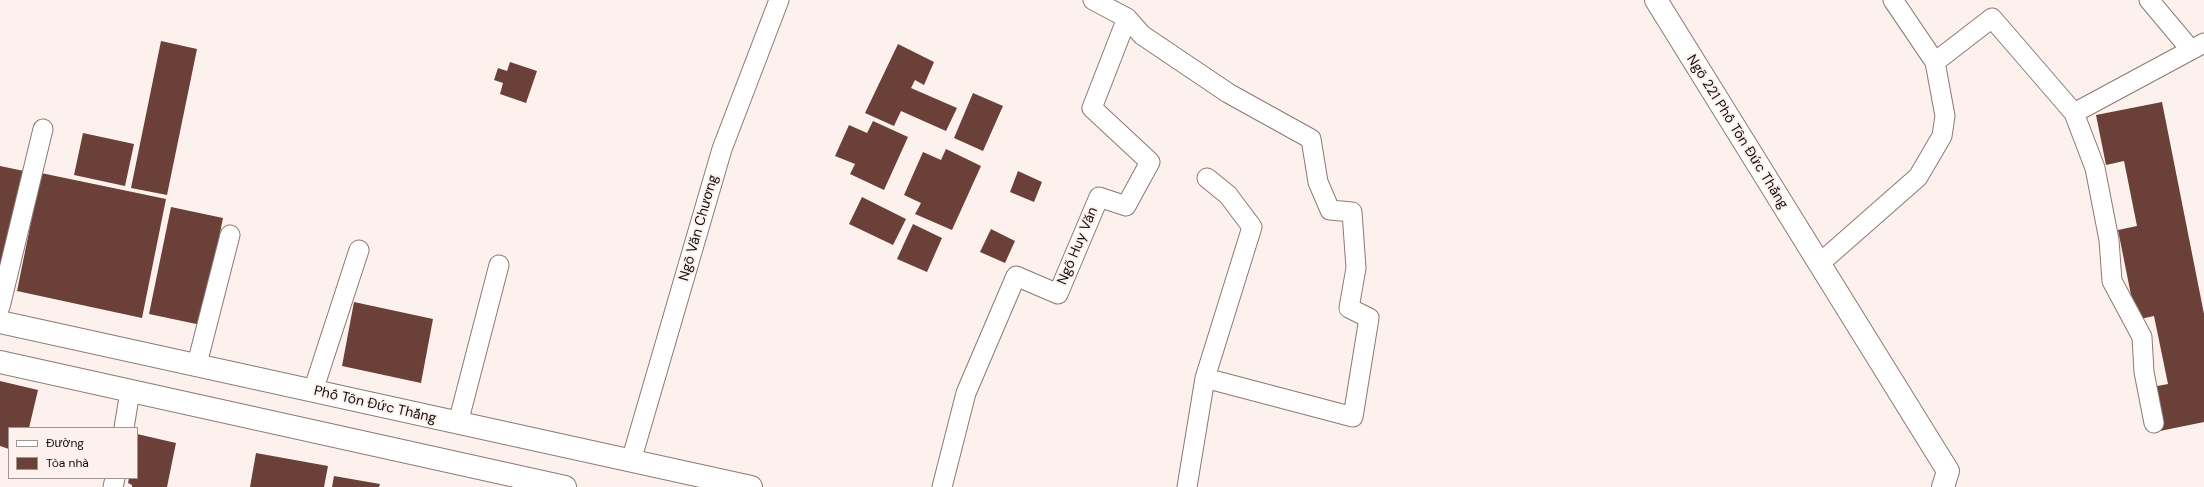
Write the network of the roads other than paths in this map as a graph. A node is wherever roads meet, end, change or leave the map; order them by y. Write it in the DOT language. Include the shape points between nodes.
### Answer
graph roads {
  1 [pos="779,0"];
  2 [pos="1093,0"];
  3 [pos="1656,0"];
  4 [pos="1893,0"];
  5 [pos="2149,0"];
  6 [pos="1127,18"];
  7 [pos="2198,46"];
  8 [pos="1935,62"];
  9 [pos="2074,113"];
  10 [pos="42,129"];
  11 [pos="1207,178"];
  12 [pos="230,235"];
  13 [pos="359,250"];
  14 [pos="1819,264"];
  15 [pos="499,265"];
  16 [pos="0,307"];
  17 [pos="0,322"];
  18 [pos="0,362"];
  19 [pos="197,364"];
  20 [pos="1205,378"];
  21 [pos="130,391"];
  22 [pos="313,391"];
  23 [pos="458,423"];
  24 [pos="2154,423"];
  25 [pos="124,427"];
  26 [pos="631,461"];
  27 [pos="689,481"];
  28 [pos="527,483"];
  29 [pos="565,487"];
  30 [pos="751,487"];
  31 [pos="942,487"];
  32 [pos="1187,487"];
  33 [pos="1943,487"];
  1 -- 26 [label="lane, Ngõ Văn Chương" via="722,149"];
  2 -- 6 [label="lane"];
  3 -- 14 [label="main road, Ngõ 221 Phố Tôn Đức Thắng"];
  4 -- 8 [label="lane"];
  5 -- 7 [label="lane"];
  6 -- 20 [label="lane" via="1142,35 1228,93 1311,139 1318,182 1330,210 1352,212 1356,268 1349,308 1369,318 1353,417"];
  6 -- 31 [label="lane, Ngõ Huy Văn" via="1092,108 1150,162 1126,206 1099,197 1058,294 1016,276 966,393"];
  7 -- 9 [label="lane"];
  8 -- 9 [label="lane" via="1992,18"];
  8 -- 14 [label="lane" via="1945,116 1942,136 1918,177"];
  9 -- 24 [label="lane" via="2095,168 2109,240 2112,281 2142,337 2144,372"];
  10 -- 16 [label="lane"];
  11 -- 20 [label="lane" via="1228,195 1252,227"];
  12 -- 19 [label="lane"];
  13 -- 22 [label="lane"];
  14 -- 33 [label="main road, Ngõ 221 Phố Tôn Đức Thắng" via="1948,471"];
  15 -- 23 [label="lane"];
  17 -- 19 [label="main road, Phố Tôn Đức Thắng"];
  18 -- 21 [label="main road"];
  19 -- 22 [label="main road, Phố Tôn Đức Thắng"];
  20 -- 32 [label="lane"];
  21 -- 25 [label="lane"];
  21 -- 28 [label="main road"];
  22 -- 23 [label="main road, Phố Tôn Đức Thắng"];
  23 -- 26 [label="main road, Phố Tôn Đức Thắng"];
  26 -- 27 [label="main road, Phố Tôn Đức Thắng"];
  27 -- 30 [label="main road, Phố Tôn Đức Thắng"];
  28 -- 29 [label="main road"];
}
